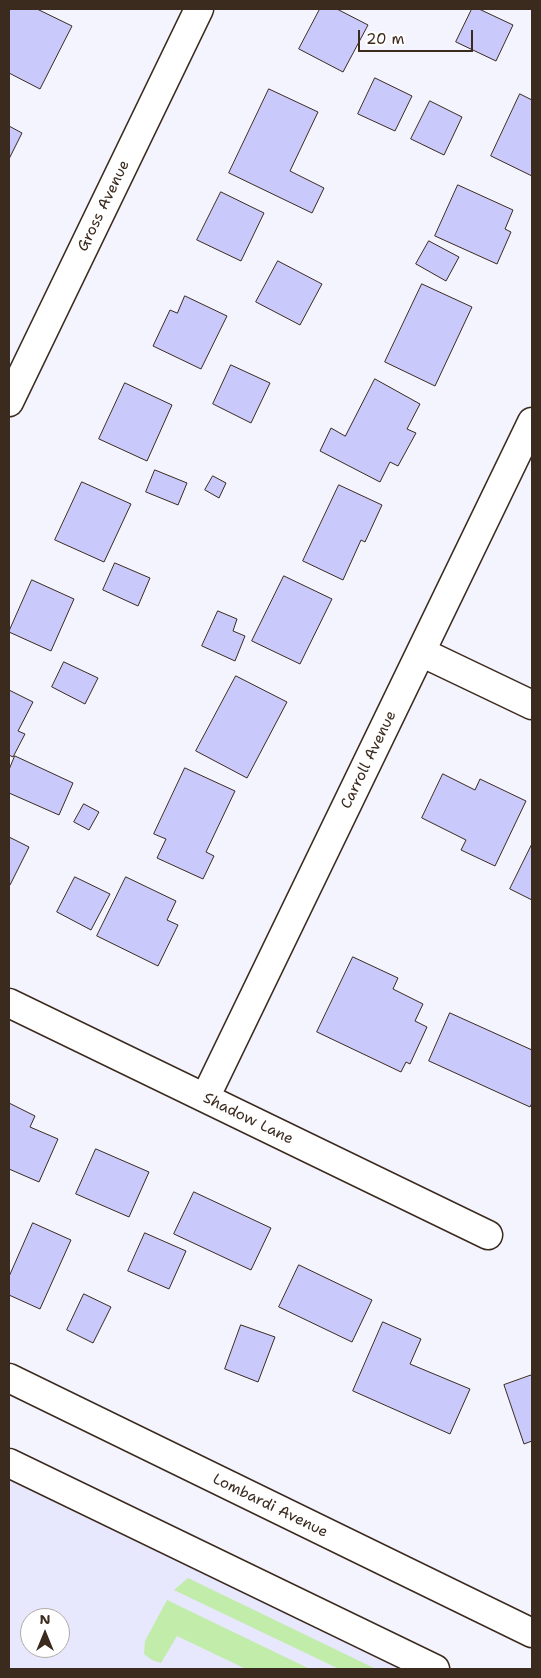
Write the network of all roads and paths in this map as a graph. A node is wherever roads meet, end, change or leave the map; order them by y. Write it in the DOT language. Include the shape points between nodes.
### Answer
graph roads {
  1 [pos="200,9"];
  2 [pos="9,402"];
  3 [pos="532,422"];
  4 [pos="421,652"];
  5 [pos="532,705"];
  6 [pos="9,1003"];
  7 [pos="205,1098"];
  8 [pos="488,1235"];
  9 [pos="9,1378"];
  10 [pos="9,1463"];
  11 [pos="532,1633"];
  12 [pos="435,1669"];
  1 -- 2 [label="street, Gross Avenue"];
  3 -- 4 [label="street, Carroll Avenue"];
  4 -- 5 [label="street"];
  4 -- 7 [label="street, Carroll Avenue"];
  6 -- 7 [label="street, Shadow Lane"];
  7 -- 8 [label="street, Shadow Lane"];
  9 -- 11 [label="street, Lombardi Avenue"];
  10 -- 12 [label="street"];
}
